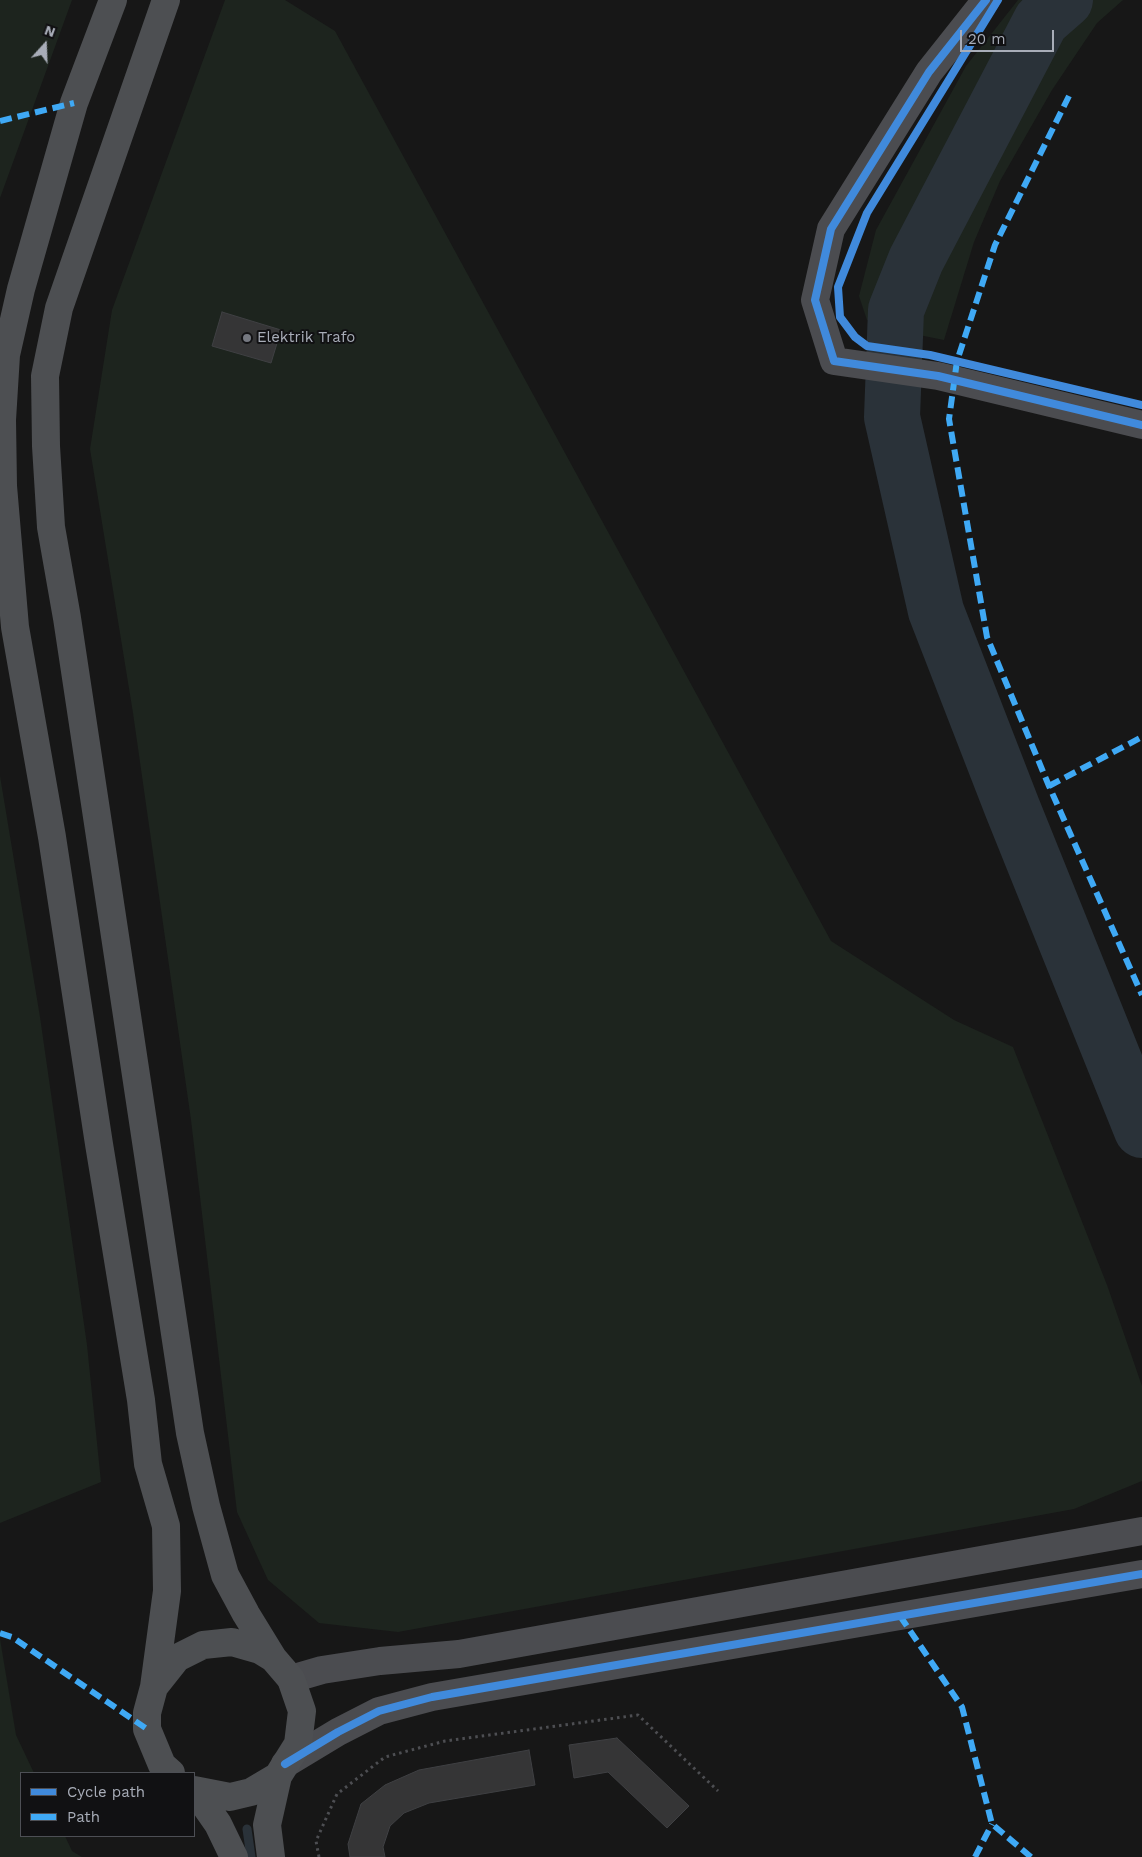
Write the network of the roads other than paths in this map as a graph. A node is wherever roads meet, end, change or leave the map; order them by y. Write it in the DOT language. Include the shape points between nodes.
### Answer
graph roads {
  1 [pos="113,0"];
  2 [pos="166,0"];
  3 [pos="986,0"];
  4 [pos="1142,426"];
  5 [pos="1142,1531"];
  6 [pos="1142,1574"];
  7 [pos="273,1658"];
  8 [pos="291,1679"];
  9 [pos="154,1687"];
  10 [pos="282,1770"];
  11 [pos="170,1772"];
  12 [pos="195,1791"];
  13 [pos="234,1857"];
  14 [pos="271,1857"];
  1 -- 9 [label="main road" via="74,104 8,346 2,420 3,486 15,627 52,837 141,1400 148,1464 166,1526 167,1591"];
  2 -- 7 [label="main road" via="59,308 45,376 51,527 190,1433 225,1575"];
  3 -- 4 [label="street" via="929,72 831,229 815,300 834,361 938,376"];
  5 -- 8 [label="street" via="459,1654 380,1661 322,1670"];
  6 -- 10 [label="street" via="432,1697 379,1711 338,1732"];
  7 -- 8 [label="main road"];
  7 -- 9 [label="main road" via="260,1650 232,1642 203,1645 177,1658"];
  8 -- 10 [label="main road" via="302,1711 298,1744"];
  9 -- 11 [label="main road" via="147,1713 147,1729 162,1765"];
  10 -- 12 [label="main road" via="251,1792 230,1797"];
  10 -- 14 [label="main road" via="267,1825"];
  12 -- 13 [label="main road" via="218,1824"];
}
